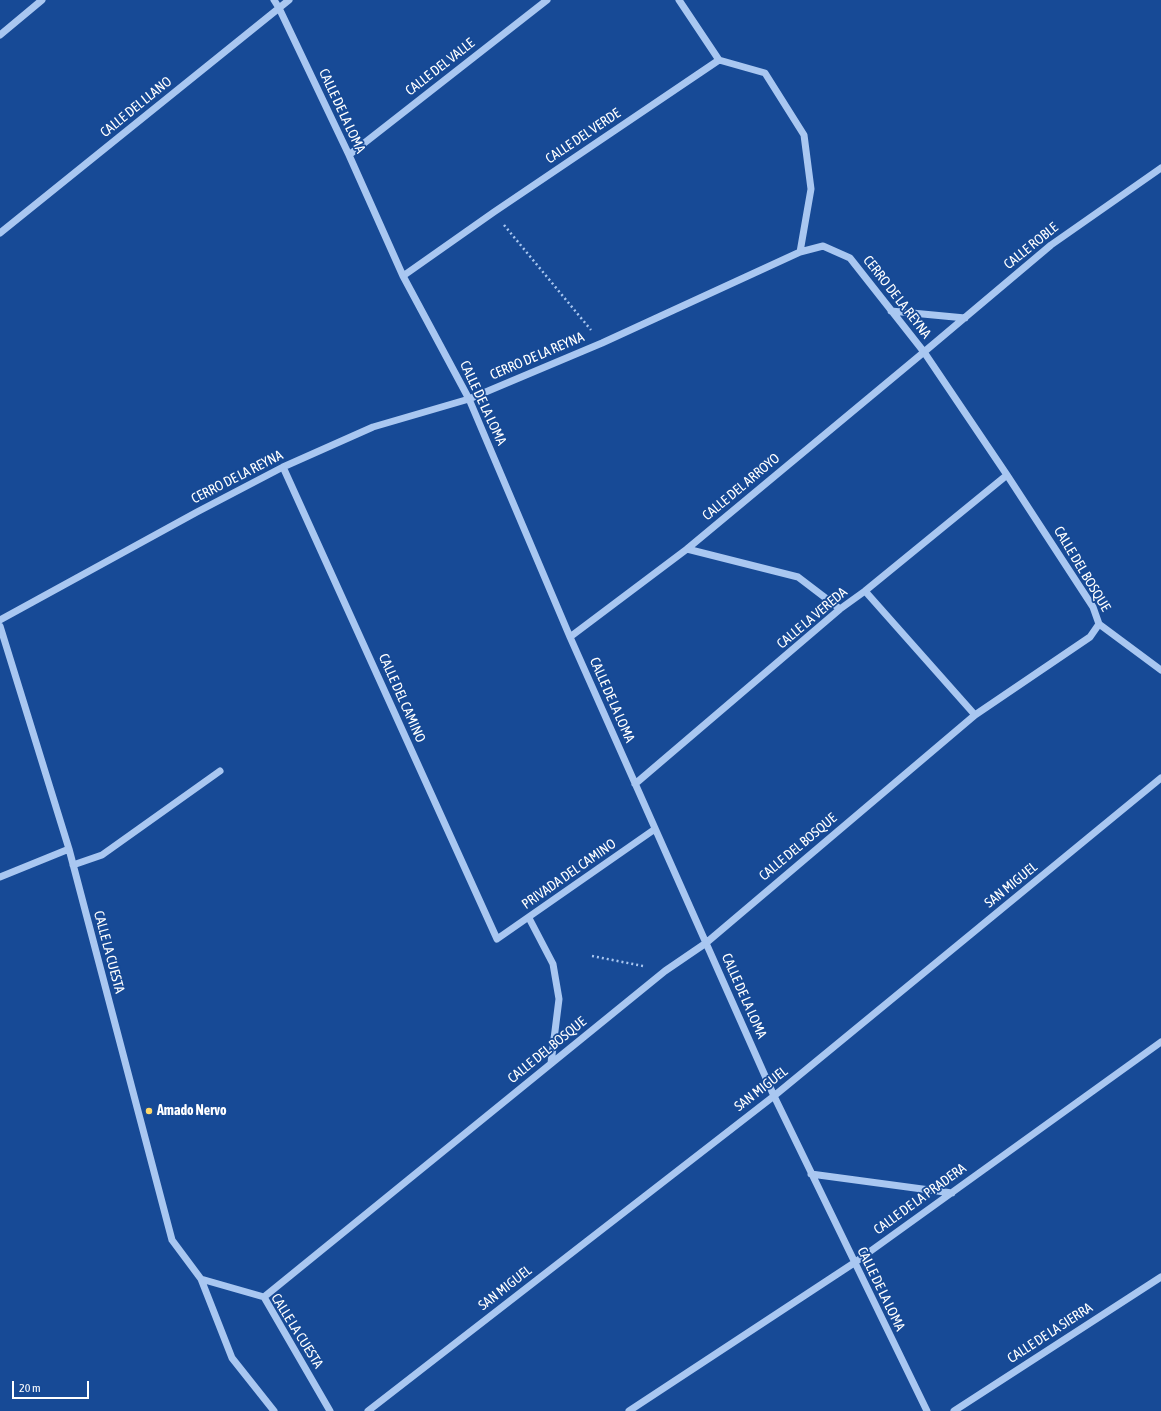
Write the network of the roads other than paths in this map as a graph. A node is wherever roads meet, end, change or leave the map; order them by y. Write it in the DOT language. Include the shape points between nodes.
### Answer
graph roads {
  1 [pos="42,0"];
  2 [pos="274,0"];
  3 [pos="289,0"];
  4 [pos="548,0"];
  5 [pos="679,0"];
  6 [pos="279,8"];
  7 [pos="0,35"];
  8 [pos="719,60"];
  9 [pos="349,155"];
  10 [pos="1161,168"];
  11 [pos="0,233"];
  12 [pos="800,252"];
  13 [pos="403,276"];
  14 [pos="891,311"];
  15 [pos="964,318"];
  16 [pos="924,352"];
  17 [pos="470,399"];
  18 [pos="283,467"];
  19 [pos="1007,475"];
  20 [pos="687,549"];
  21 [pos="865,591"];
  22 [pos="840,609"];
  23 [pos="0,620"];
  24 [pos="1100,624"];
  25 [pos="0,626"];
  26 [pos="570,637"];
  27 [pos="3,644"];
  28 [pos="1161,670"];
  29 [pos="975,715"];
  30 [pos="220,771"];
  31 [pos="1161,778"];
  32 [pos="635,784"];
  33 [pos="655,829"];
  34 [pos="69,849"];
  35 [pos="73,865"];
  36 [pos="0,877"];
  37 [pos="529,918"];
  38 [pos="496,939"];
  39 [pos="706,943"];
  40 [pos="1161,1042"];
  41 [pos="551,1063"];
  42 [pos="774,1096"];
  43 [pos="811,1174"];
  44 [pos="952,1193"];
  45 [pos="854,1263"];
  46 [pos="1161,1277"];
  47 [pos="201,1280"];
  48 [pos="264,1297"];
  49 [pos="274,1411"];
  50 [pos="330,1411"];
  51 [pos="368,1411"];
  52 [pos="629,1411"];
  53 [pos="926,1411"];
  54 [pos="954,1411"];
  1 -- 7 [label="street"];
  2 -- 6 [label="street, CALLE DE LA LOMA"];
  3 -- 6 [label="street, CALLE DEL LLANO"];
  4 -- 9 [label="street, CALLE DEL VALLE"];
  5 -- 8 [label="street"];
  6 -- 9 [label="street, CALLE DE LA LOMA"];
  6 -- 11 [label="street, CALLE DEL LLANO"];
  8 -- 12 [label="street" via="765,73 804,135 811,189"];
  8 -- 13 [label="street, CALLE DEL VERDE"];
  9 -- 13 [label="street, CALLE DE LA LOMA"];
  10 -- 15 [label="street, CALLE ROBLE" via="1051,245"];
  12 -- 14 [label="street, CERRO DE LA REYNA" via="823,246 850,258"];
  12 -- 17 [label="street, CERRO DE LA REYNA" via="602,343"];
  13 -- 17 [label="street, CALLE DE LA LOMA"];
  14 -- 15 [label="street"];
  14 -- 16 [label="street, CERRO DE LA REYNA"];
  15 -- 16 [label="street, CALLE ROBLE"];
  16 -- 19 [label="street, CALLE DEL BOSQUE"];
  16 -- 20 [label="street, CALLE DEL ARROYO"];
  17 -- 18 [label="street, CERRO DE LA REYNA" via="373,427"];
  17 -- 26 [label="street, CALLE DE LA LOMA"];
  18 -- 23 [label="street, CERRO DE LA REYNA"];
  18 -- 38 [label="street, CALLE DEL CAMINO"];
  19 -- 21 [label="street, CALLE LA VEREDA"];
  19 -- 24 [label="street, CALLE DEL BOSQUE" via="1093,607"];
  20 -- 22 [label="street" via="798,577"];
  20 -- 26 [label="street, CALLE DEL ARROYO"];
  21 -- 22 [label="street, CALLE LA VEREDA"];
  21 -- 29 [label="street"];
  22 -- 32 [label="street, CALLE LA VEREDA"];
  24 -- 28 [label="street"];
  24 -- 29 [label="street, CALLE DEL BOSQUE" via="1090,637"];
  25 -- 27 [label="street, CALLE LA CUESTA"];
  26 -- 32 [label="street, CALLE DE LA LOMA"];
  27 -- 34 [label="street, CALLE LA CUESTA"];
  29 -- 39 [label="street, CALLE DEL BOSQUE"];
  30 -- 35 [label="street" via="102,855"];
  31 -- 42 [label="street, SAN MIGUEL"];
  32 -- 33 [label="street, CALLE DE LA LOMA"];
  33 -- 37 [label="street, PRIVADA DEL CAMINO"];
  33 -- 39 [label="street, CALLE DE LA LOMA"];
  34 -- 35 [label="street, CALLE LA CUESTA"];
  34 -- 36 [label="street"];
  35 -- 47 [label="street, CALLE LA CUESTA" via="172,1240"];
  37 -- 38 [label="street, PRIVADA DEL CAMINO"];
  37 -- 41 [label="street" via="553,964 559,999"];
  39 -- 41 [label="street, CALLE DEL BOSQUE" via="665,971"];
  39 -- 42 [label="street, CALLE DE LA LOMA"];
  40 -- 44 [label="street, CALLE DE LA PRADERA"];
  41 -- 48 [label="street, CALLE DEL BOSQUE"];
  42 -- 43 [label="street, CALLE DE LA LOMA"];
  42 -- 51 [label="street, SAN MIGUEL"];
  43 -- 44 [label="street"];
  43 -- 45 [label="street, CALLE DE LA LOMA"];
  44 -- 45 [label="street, CALLE DE LA PRADERA"];
  45 -- 52 [label="street, CALLE DE LA PRADERA"];
  45 -- 53 [label="street, CALLE DE LA LOMA"];
  46 -- 54 [label="street, CALLE DE LA SIERRA"];
  47 -- 48 [label="street, CALLE LA CUESTA"];
  47 -- 49 [label="street, CALLE LA CUESTA" via="232,1358"];
  48 -- 50 [label="street, CALLE LA CUESTA"];
}
